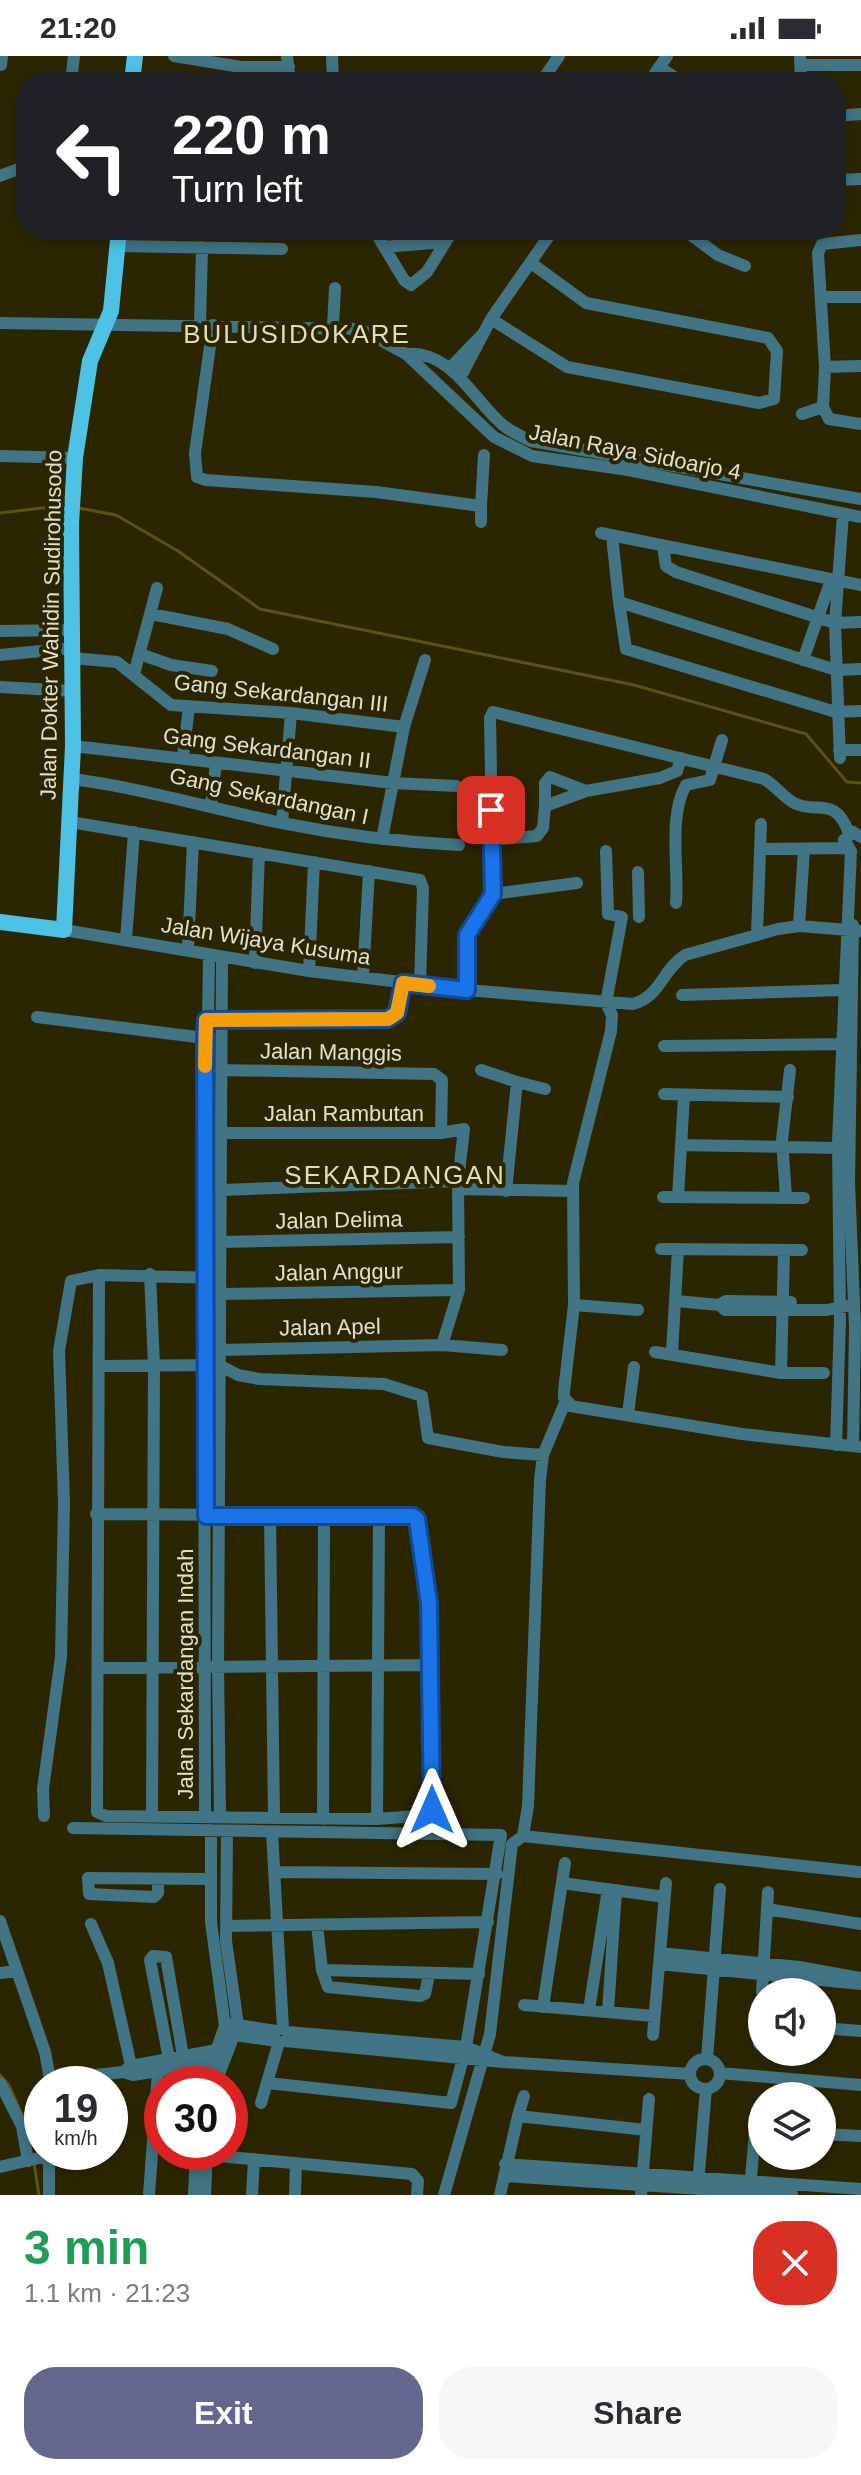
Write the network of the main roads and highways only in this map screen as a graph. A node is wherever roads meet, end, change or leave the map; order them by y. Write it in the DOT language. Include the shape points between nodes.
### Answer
graph roads {
  1 [pos="119,240"];
  2 [pos="0,922"];
  1 -- 2 [label="main road, Jalan Dokter Wahidin Sudirohusodo" via="111,311 90,361 71,504 73,746 64,930"];
}
